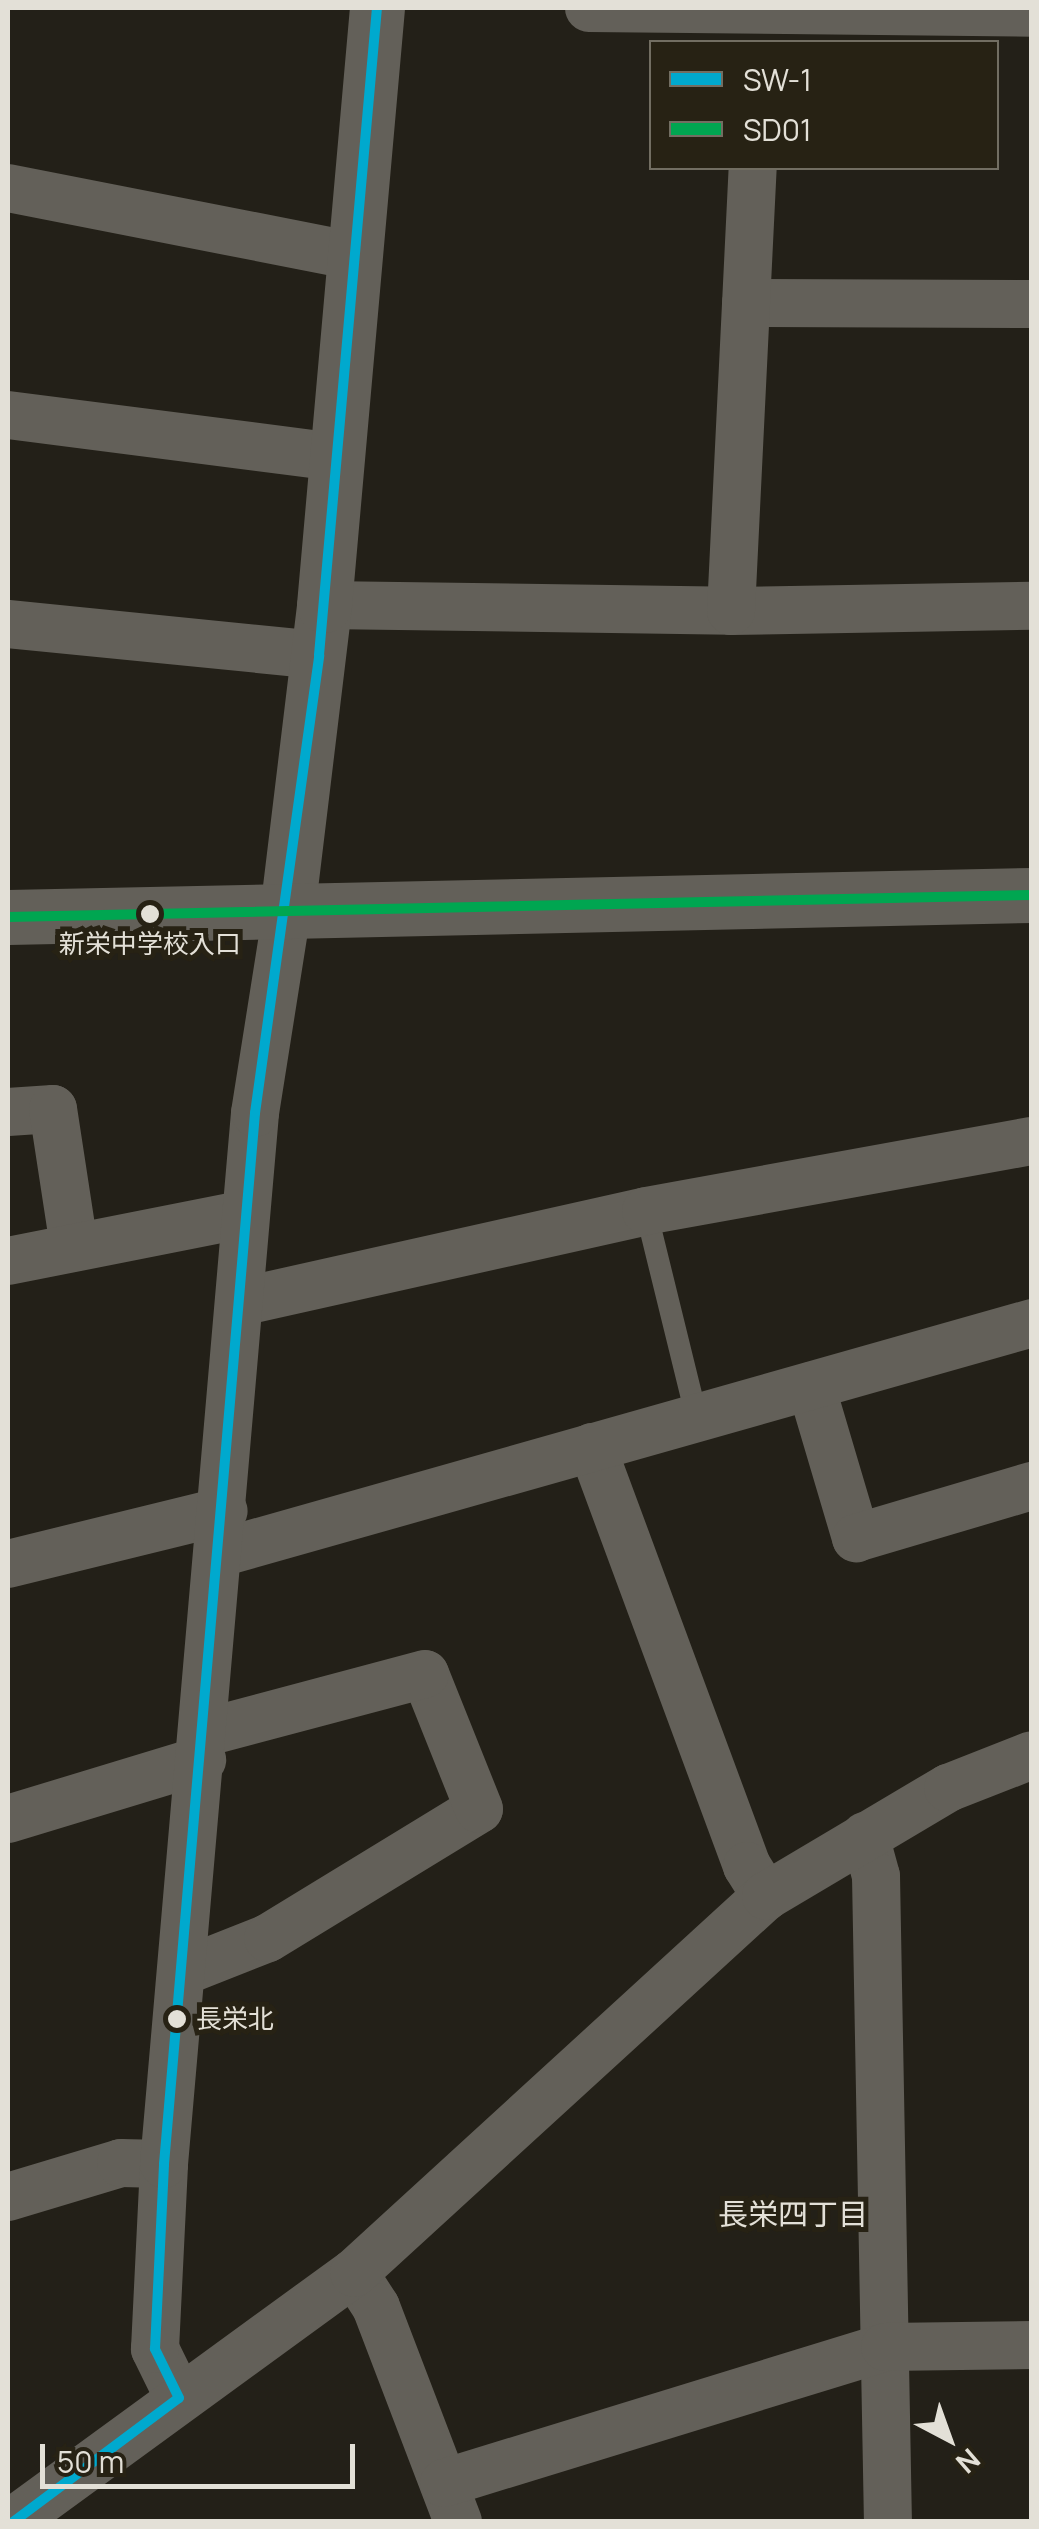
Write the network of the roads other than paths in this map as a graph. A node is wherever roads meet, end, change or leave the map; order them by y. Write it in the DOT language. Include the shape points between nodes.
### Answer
graph roads {
  1 [pos="376,8"];
  2 [pos="589,8"];
  3 [pos="1031,11"];
  4 [pos="760,21"];
  5 [pos="752,170"];
  6 [pos="8,188"];
  7 [pos="354,256"];
  8 [pos="746,302"];
  9 [pos="1032,304"];
  10 [pos="8,414"];
  11 [pos="337,457"];
  12 [pos="1032,606"];
  13 [pos="730,611"];
  14 [pos="8,624"];
  15 [pos="322,630"];
  16 [pos="1032,895"];
  17 [pos="287,912"];
  18 [pos="8,917"];
  19 [pos="8,1112"];
  20 [pos="1032,1141"];
  21 [pos="646,1211"];
  22 [pos="245,1214"];
  23 [pos="74,1247"];
  24 [pos="8,1261"];
  25 [pos="240,1302"];
  26 [pos="1032,1324"];
  27 [pos="810,1386"];
  28 [pos="697,1418"];
  29 [pos="592,1447"];
  30 [pos="1032,1486"];
  31 [pos="222,1532"];
  32 [pos="8,1564"];
  33 [pos="203,1747"];
  34 [pos="1032,1755"];
  35 [pos="8,1819"];
  36 [pos="865,1836"];
  37 [pos="766,1896"];
  38 [pos="182,1972"];
  39 [pos="164,2164"];
  40 [pos="8,2197"];
  41 [pos="354,2273"];
  42 [pos="1032,2345"];
  43 [pos="885,2347"];
  44 [pos="179,2398"];
  45 [pos="451,2502"];
  46 [pos="34,2515"];
  47 [pos="888,2522"];
  1 -- 7 [label="street"];
  2 -- 4 [label="street"];
  3 -- 4 [label="street"];
  5 -- 8 [label="street"];
  6 -- 7 [label="street"];
  7 -- 11 [label="street"];
  8 -- 9 [label="street"];
  8 -- 13 [label="street"];
  10 -- 11 [label="street"];
  11 -- 15 [label="street"];
  12 -- 13 [label="street"];
  13 -- 15 [label="street"];
  14 -- 15 [label="street"];
  15 -- 17 [label="street"];
  16 -- 17 [label="street"];
  17 -- 18 [label="street"];
  17 -- 22 [label="street" via="263,1043"];
  19 -- 23 [label="street" via="52,1109"];
  20 -- 21 [label="street"];
  21 -- 25 [label="street"];
  21 -- 28 [label="lane"];
  22 -- 23 [label="street"];
  22 -- 25 [label="street"];
  23 -- 24 [label="street"];
  25 -- 31 [label="street"];
  26 -- 27 [label="street"];
  27 -- 28 [label="street"];
  27 -- 30 [label="street" via="856,1538"];
  28 -- 29 [label="street"];
  29 -- 31 [label="street"];
  29 -- 37 [label="street" via="748,1866"];
  31 -- 32 [label="street"];
  31 -- 33 [label="street"];
  33 -- 35 [label="street"];
  33 -- 38 [label="street"];
  33 -- 38 [label="street" via="424,1674 480,1809 268,1938"];
  34 -- 36 [label="street" via="948,1788"];
  36 -- 37 [label="street"];
  36 -- 43 [label="street" via="876,1876"];
  37 -- 41 [label="street"];
  38 -- 39 [label="street"];
  39 -- 40 [label="street" via="122,2163"];
  39 -- 44 [label="street" via="153,2319 155,2349"];
  41 -- 44 [label="street"];
  41 -- 45 [label="street" via="376,2306"];
  42 -- 43 [label="street"];
  43 -- 45 [label="street"];
  43 -- 47 [label="street"];
  44 -- 46 [label="street"];
}
